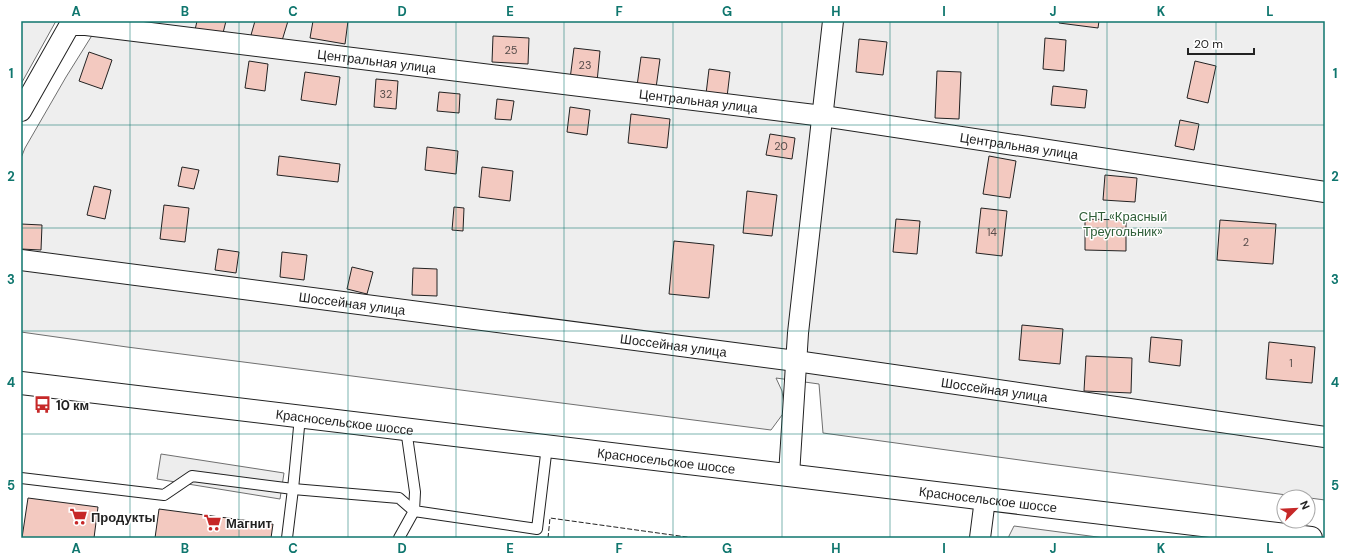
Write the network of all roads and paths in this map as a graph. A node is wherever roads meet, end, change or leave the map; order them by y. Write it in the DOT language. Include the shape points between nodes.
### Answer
graph roads {
  1 [pos="833,21"];
  2 [pos="71,23"];
  3 [pos="21,112"];
  4 [pos="823,116"];
  5 [pos="1325,192"];
  6 [pos="21,260"];
  7 [pos="796,361"];
  8 [pos="21,383"];
  9 [pos="300,417"];
  10 [pos="406,429"];
  11 [pos="1325,437"];
  12 [pos="548,446"];
  13 [pos="790,475"];
  14 [pos="21,478"];
  15 [pos="294,489"];
  16 [pos="985,499"];
  17 [pos="414,511"];
  18 [pos="537,534"];
  19 [pos="287,538"];
  20 [pos="400,538"];
  21 [pos="980,538"];
  22 [pos="1311,538"];
  1 -- 4 [label="street"];
  2 -- 3 [label="street"];
  2 -- 4 [label="street, Центральная улица"];
  4 -- 5 [label="street, Центральная улица"];
  4 -- 7 [label="street"];
  6 -- 7 [label="street, Шоссейная улица"];
  7 -- 11 [label="street, Шоссейная улица"];
  7 -- 13 [label="street"];
  8 -- 9 [label="highway, Красносельское шоссе"];
  9 -- 10 [label="highway, Красносельское шоссе"];
  9 -- 15 [label="lane"];
  10 -- 12 [label="highway, Красносельское шоссе"];
  10 -- 17 [label="lane" via="415,492"];
  12 -- 13 [label="highway, Красносельское шоссе"];
  12 -- 18 [label="lane"];
  13 -- 16 [label="highway, Красносельское шоссе"];
  14 -- 15 [label="lane" via="164,495 192,476"];
  15 -- 17 [label="lane" via="399,498"];
  15 -- 19 [label="lane"];
  16 -- 21 [label="street"];
  16 -- 22 [label="highway, Красносельское шоссе"];
  17 -- 18 [label="lane"];
  17 -- 20 [label="lane"];
}
